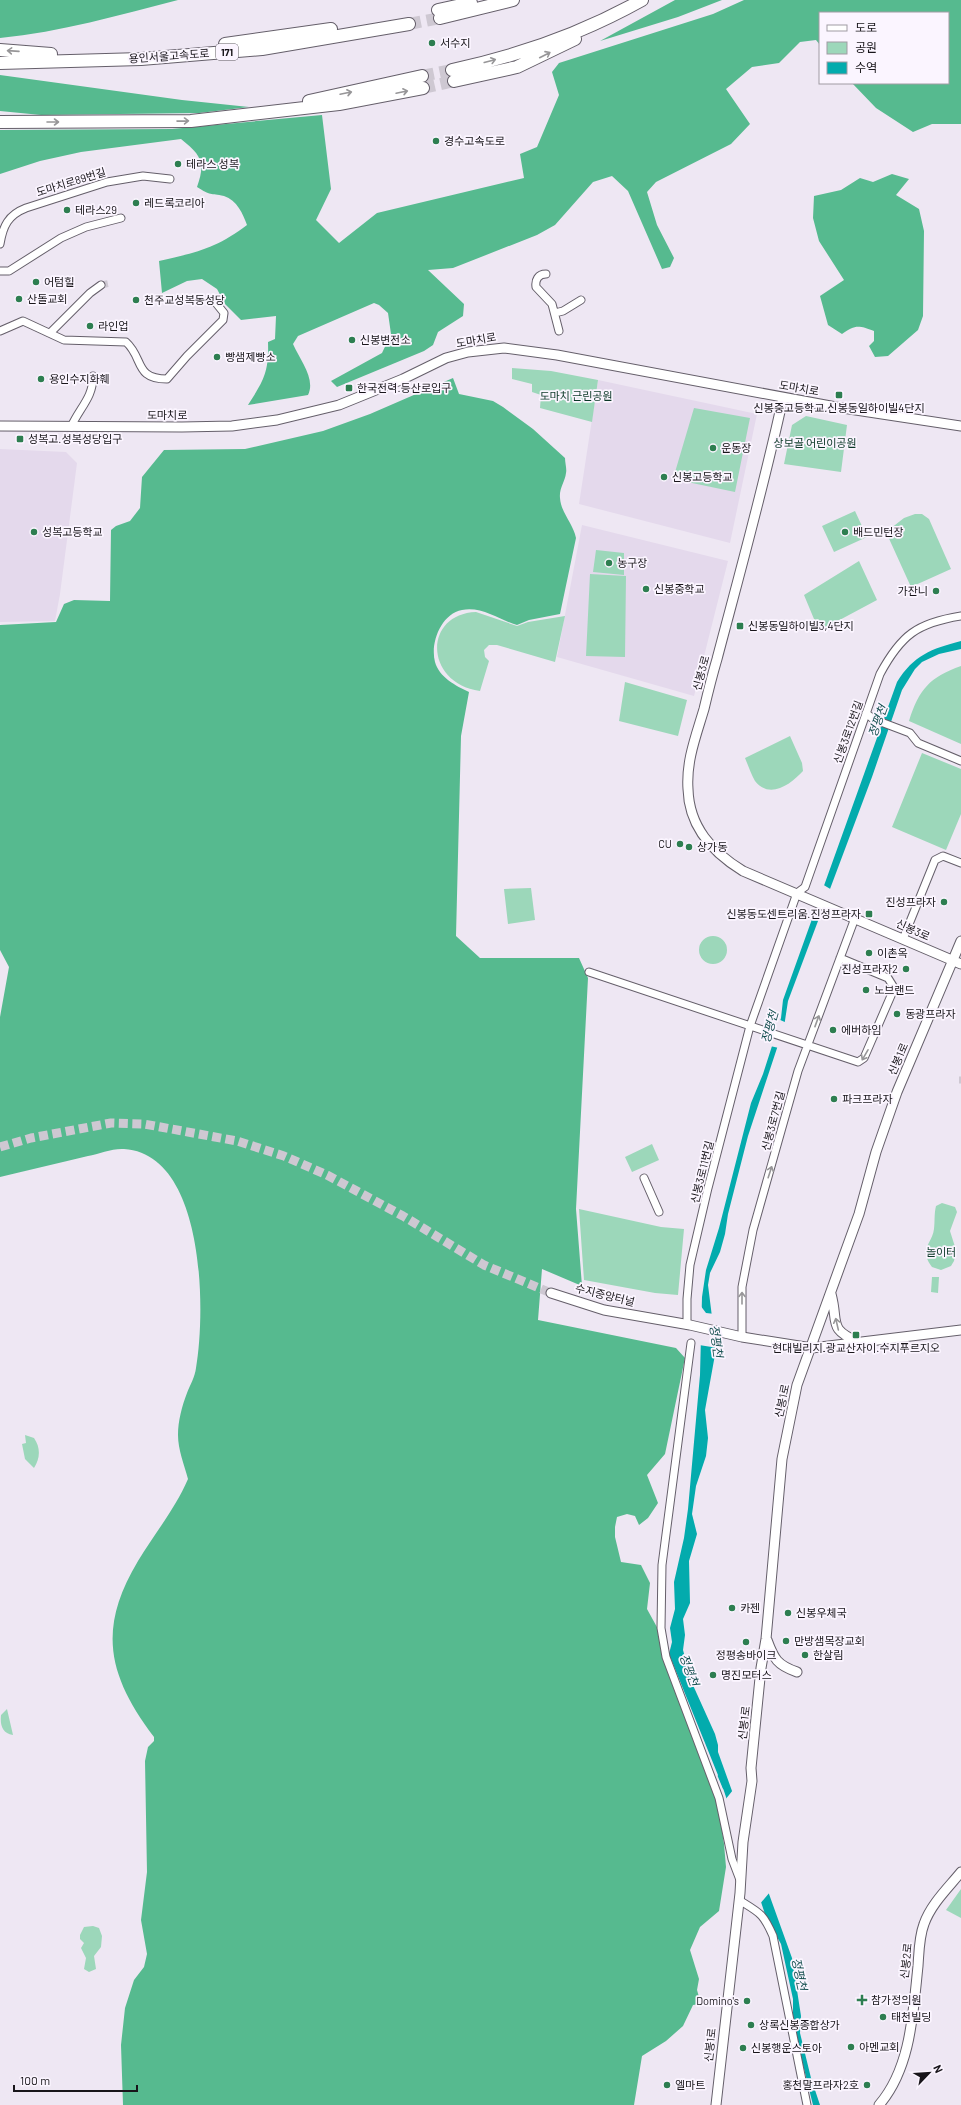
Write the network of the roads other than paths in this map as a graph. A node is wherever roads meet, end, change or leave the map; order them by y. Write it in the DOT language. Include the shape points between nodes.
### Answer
graph roads {
  1 [pos="484,0"];
  2 [pos="513,0"];
  3 [pos="642,0"];
  4 [pos="0,50"];
  5 [pos="0,63"];
  6 [pos="453,76"];
  7 [pos="422,82"];
  8 [pos="0,121"];
  9 [pos="170,179"];
  10 [pos="121,218"];
  11 [pos="0,244"];
  12 [pos="0,271"];
  13 [pos="546,274"];
  14 [pos="101,286"];
  15 [pos="581,300"];
  16 [pos="216,303"];
  17 [pos="555,313"];
  18 [pos="0,331"];
  19 [pos="559,331"];
  20 [pos="50,333"];
  21 [pos="93,376"];
  22 [pos="783,398"];
  23 [pos="0,426"];
  24 [pos="961,426"];
  25 [pos="71,427"];
  26 [pos="961,616"];
  27 [pos="866,713"];
  28 [pos="961,761"];
  29 [pos="961,864"];
  30 [pos="797,894"];
  31 [pos="855,918"];
  32 [pos="903,939"];
  33 [pos="961,941"];
  34 [pos="840,958"];
  35 [pos="957,963"];
  36 [pos="590,972"];
  37 [pos="750,1026"];
  38 [pos="808,1044"];
  39 [pos="644,1178"];
  40 [pos="659,1212"];
  41 [pos="551,1293"];
  42 [pos="831,1294"];
  43 [pos="690,1325"];
  44 [pos="961,1330"];
  45 [pos="742,1337"];
  46 [pos="691,1343"];
  47 [pos="860,1343"];
  48 [pos="812,1348"];
  49 [pos="766,1639"];
  50 [pos="797,1672"];
  51 [pos="961,1872"];
  52 [pos="741,1882"];
  53 [pos="740,1896"];
  54 [pos="716,2105"];
  55 [pos="807,2105"];
  56 [pos="878,2105"];
  1 -- 2 [label="highway" via="439,14"];
  6 -- 3 [label="highway, one-way" via="539,46"];
  5 -- 4 [label="highway, 용인서울고속도로 / 171, one-way" via="141,59 262,49 408,20 211,46 54,54"];
  8 -- 7 [label="highway, one-way" via="191,121 339,104"];
  9 -- 11 [label="street, 도마치로89번길" via="143,176 106,182 33,205 16,212 6,221"];
  10 -- 12 [label="street" via="86,227 61,238 9,271"];
  13 -- 17 [label="street" via="536,279 536,287 552,304"];
  14 -- 20 [label="street" via="90,293"];
  15 -- 17 [label="street"];
  16 -- 20 [label="street" via="224,313 223,320 187,356 168,380 152,378 146,374 126,342 64,340"];
  17 -- 19 [label="street"];
  18 -- 20 [label="street" via="23,321"];
  21 -- 25 [label="street" via="92,393"];
  22 -- 24 [label="street, 도마치로"];
  22 -- 25 [label="street, 도마치로" via="557,355 504,348 468,352 446,358 339,405 277,420 232,426"];
  22 -- 30 [label="street, 신봉3로" via="744,559 692,748 688,790 700,830 719,855 743,870"];
  23 -- 25 [label="street, 도마치로"];
  26 -- 27 [label="street, 신봉3로12번길" via="925,624 904,639 880,674"];
  27 -- 28 [label="street" via="873,719 910,733 918,743"];
  27 -- 30 [label="street, 신봉3로12번길" via="805,887"];
  29 -- 32 [label="street" via="943,856 935,860"];
  30 -- 31 [label="street, 신봉3로"];
  30 -- 37 [label="street, 신봉3로11번길"];
  31 -- 32 [label="street, 신봉3로"];
  31 -- 34 [label="street, 신봉3로7번길"];
  32 -- 35 [label="street, 신봉3로"];
  33 -- 35 [label="street, 신봉1로"];
  38 -- 34 [label="street, 신봉3로7번길, one-way"];
  34 -- 38 [label="street, one-way" via="888,978 893,991 861,1061"];
  35 -- 42 [label="street, 신봉1로" via="897,1092"];
  36 -- 37 [label="street"];
  37 -- 38 [label="street"];
  37 -- 43 [label="street, 신봉3로11번길" via="693,1250 687,1299"];
  45 -- 38 [label="street, 신봉3로7번길, one-way" via="742,1287 753,1230"];
  39 -- 40 [label="street"];
  41 -- 43 [label="street, 수지중앙터널" via="604,1310"];
  47 -- 42 [label="street, one-way" via="839,1332"];
  42 -- 48 [label="street, 신봉1로"];
  43 -- 45 [label="street, 수지중앙터널"];
  44 -- 47 [label="street, 수지중앙터널"];
  45 -- 48 [label="street, 수지중앙터널"];
  46 -- 52 [label="street" via="662,1565 661,1628 666,1657 719,1798 732,1859"];
  47 -- 48 [label="street, 수지중앙터널"];
  48 -- 49 [label="street, 신봉1로" via="797,1385 782,1460"];
  49 -- 50 [label="street" via="773,1657 780,1665"];
  49 -- 52 [label="street, 신봉1로" via="755,1726 752,1781 743,1842"];
  51 -- 56 [label="street, 신봉2로" via="931,1908 923,1924 912,2016 904,2057 896,2079"];
  52 -- 53 [label="street, 신봉1로"];
  53 -- 54 [label="street, 신봉1로"];
  53 -- 55 [label="street" via="766,1919 773,1936"];
}
